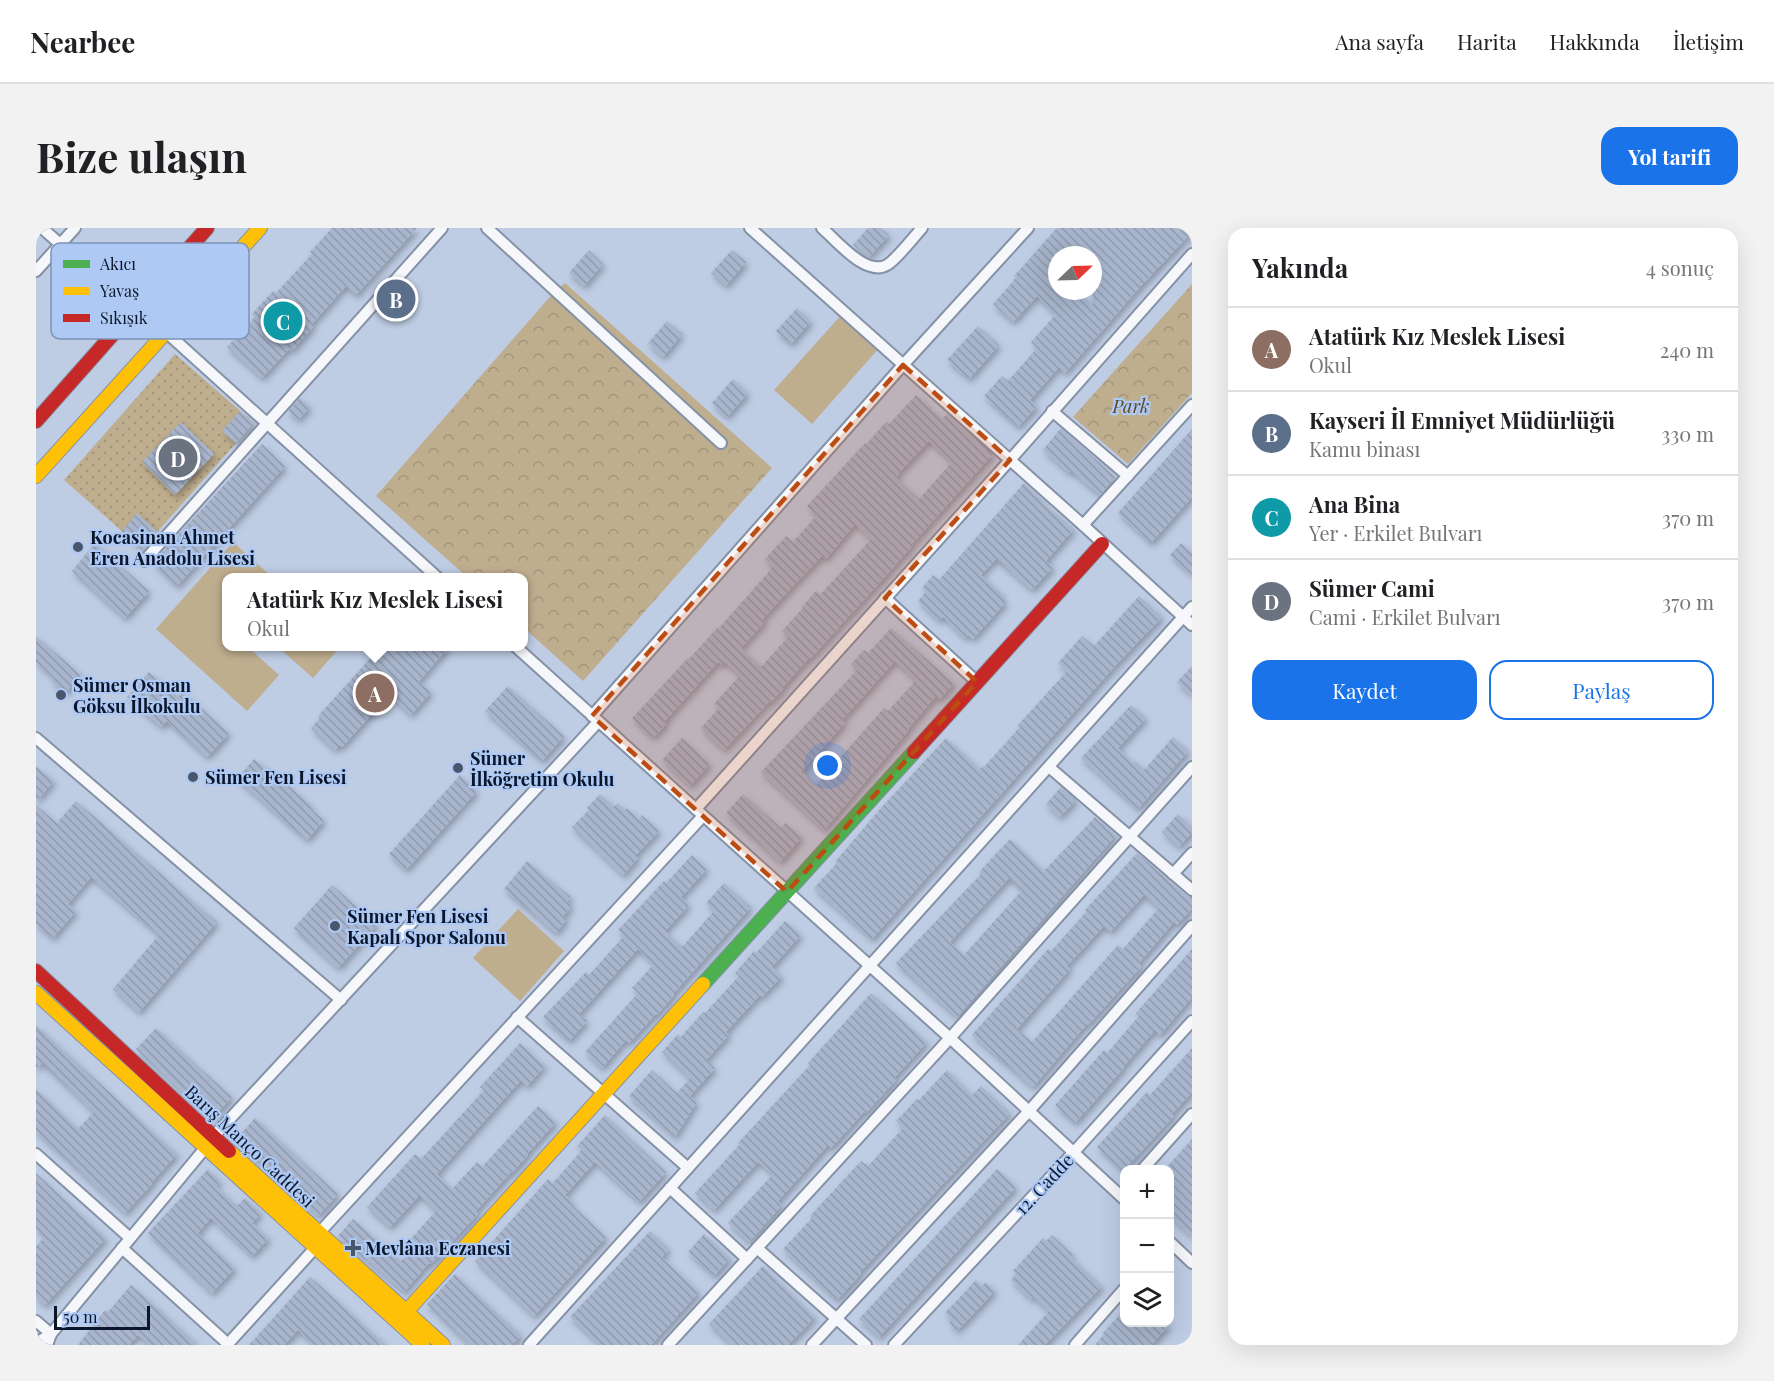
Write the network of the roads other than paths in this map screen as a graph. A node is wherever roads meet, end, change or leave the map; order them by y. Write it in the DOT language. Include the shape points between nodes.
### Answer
graph roads {
  1 [pos="42,228"];
  2 [pos="75,228"];
  3 [pos="207,228"];
  4 [pos="260,228"];
  5 [pos="442,228"];
  6 [pos="487,228"];
  7 [pos="750,228"];
  8 [pos="822,228"];
  9 [pos="922,228"];
  10 [pos="1028,228"];
  11 [pos="59,243"];
  12 [pos="61,243"];
  13 [pos="194,243"];
  14 [pos="246,243"];
  15 [pos="51,254"];
  16 [pos="1192,254"];
  17 [pos="36,271"];
  18 [pos="109,339"];
  19 [pos="159,339"];
  20 [pos="173,339"];
  21 [pos="903,365"];
  22 [pos="1192,405"];
  23 [pos="1052,411"];
  24 [pos="36,421"];
  25 [pos="267,423"];
  26 [pos="721,443"];
  27 [pos="1010,460"];
  28 [pos="36,476"];
  29 [pos="1128,476"];
  30 [pos="1083,525"];
  31 [pos="1102,544"];
  32 [pos="144,561"];
  33 [pos="432,573"];
  34 [pos="885,598"];
  35 [pos="1192,607"];
  36 [pos="1183,617"];
  37 [pos="1192,625"];
  38 [pos="520,651"];
  39 [pos="977,682"];
  40 [pos="595,719"];
  41 [pos="36,738"];
  42 [pos="1049,767"];
  43 [pos="1192,767"];
  44 [pos="699,812"];
  45 [pos="1130,837"];
  46 [pos="1192,853"];
  47 [pos="1173,874"];
  48 [pos="1192,890"];
  49 [pos="787,892"];
  50 [pos="1192,927"];
  51 [pos="870,966"];
  52 [pos="36,971"];
  53 [pos="36,993"];
  54 [pos="340,1000"];
  55 [pos="517,1017"];
  56 [pos="1192,1021"];
  57 [pos="950,1038"];
  58 [pos="604,1094"];
  59 [pos="1029,1111"];
  60 [pos="1192,1114"];
  61 [pos="210,1142"];
  62 [pos="1074,1152"];
  63 [pos="36,1154"];
  64 [pos="1146,1165"];
  65 [pos="687,1168"];
  66 [pos="670,1188"];
  67 [pos="1120,1191"];
  68 [pos="319,1233"];
  69 [pos="130,1238"];
  70 [pos="1174,1246"];
  71 [pos="122,1248"];
  72 [pos="315,1248"];
  73 [pos="757,1248"];
  74 [pos="747,1259"];
  75 [pos="1192,1263"];
  76 [pos="1120,1295"];
  77 [pos="406,1312"];
  78 [pos="837,1319"];
  79 [pos="36,1321"];
  80 [pos="49,1340"];
  81 [pos="36,1342"];
  82 [pos="228,1344"];
  83 [pos="423,1345"];
  84 [pos="443,1345"];
  85 [pos="529,1345"];
  86 [pos="669,1345"];
  87 [pos="812,1345"];
  88 [pos="866,1345"];
  89 [pos="894,1345"];
  90 [pos="1075,1345"];
  1 -- 11 [label="street"];
  2 -- 12 [label="street"];
  3 -- 13 [label="street"];
  4 -- 14 [label="street"];
  5 -- 25 [label="street"];
  6 -- 26 [label="street"];
  7 -- 21 [label="street"];
  8 -- 9 [label="street" via="863,264 877,268 891,262"];
  10 -- 21 [label="street"];
  15 -- 17 [label="street"];
  16 -- 23 [label="street"];
  18 -- 24 [label="street"];
  19 -- 28 [label="street"];
  20 -- 25 [label="street"];
  21 -- 27 [label="street"];
  21 -- 40 [label="street"];
  22 -- 29 [label="street"];
  23 -- 27 [label="street"];
  23 -- 29 [label="street"];
  25 -- 32 [label="street"];
  25 -- 33 [label="street"];
  27 -- 30 [label="street"];
  27 -- 34 [label="street"];
  29 -- 30 [label="street"];
  30 -- 31 [label="street"];
  31 -- 36 [label="street"];
  31 -- 39 [label="street"];
  34 -- 39 [label="street"];
  34 -- 44 [label="street"];
  35 -- 36 [label="street"];
  36 -- 37 [label="street"];
  36 -- 42 [label="street"];
  38 -- 40 [label="street"];
  39 -- 49 [label="street"];
  40 -- 44 [label="street"];
  40 -- 54 [label="street"];
  41 -- 54 [label="street"];
  42 -- 45 [label="street"];
  42 -- 51 [label="street"];
  43 -- 45 [label="street"];
  44 -- 49 [label="street"];
  44 -- 55 [label="street"];
  45 -- 47 [label="street"];
  45 -- 57 [label="street"];
  46 -- 47 [label="street"];
  47 -- 48 [label="street"];
  49 -- 51 [label="street"];
  49 -- 58 [label="street"];
  50 -- 59 [label="street"];
  51 -- 57 [label="street"];
  51 -- 65 [label="street"];
  52 -- 61 [label="street, Barış Manço Caddesi"];
  53 -- 61 [label="street, Barış Manço Caddesi"];
  54 -- 61 [label="street"];
  55 -- 58 [label="street"];
  55 -- 68 [label="street"];
  56 -- 62 [label="street, 12. Cadde"];
  57 -- 59 [label="street"];
  57 -- 73 [label="street"];
  58 -- 65 [label="street"];
  58 -- 77 [label="street"];
  59 -- 62 [label="street"];
  59 -- 78 [label="street"];
  60 -- 64 [label="street"];
  61 -- 68 [label="street, Barış Manço Caddesi"];
  61 -- 69 [label="street"];
  61 -- 72 [label="street, Barış Manço Caddesi"];
  62 -- 67 [label="street"];
  62 -- 89 [label="street, 12. Cadde"];
  63 -- 69 [label="street"];
  65 -- 66 [label="street"];
  66 -- 74 [label="street"];
  66 -- 85 [label="street"];
  68 -- 77 [label="street, Barış Manço Caddesi"];
  69 -- 71 [label="street"];
  70 -- 75 [label="street"];
  71 -- 80 [label="street"];
  71 -- 82 [label="street"];
  72 -- 82 [label="street"];
  72 -- 83 [label="street, Barış Manço Caddesi"];
  73 -- 74 [label="street"];
  73 -- 78 [label="street"];
  74 -- 86 [label="street"];
  76 -- 90 [label="street"];
  77 -- 84 [label="street, Barış Manço Caddesi"];
  78 -- 87 [label="street"];
  78 -- 88 [label="street"];
  79 -- 80 [label="street"];
  80 -- 81 [label="street"];
}
